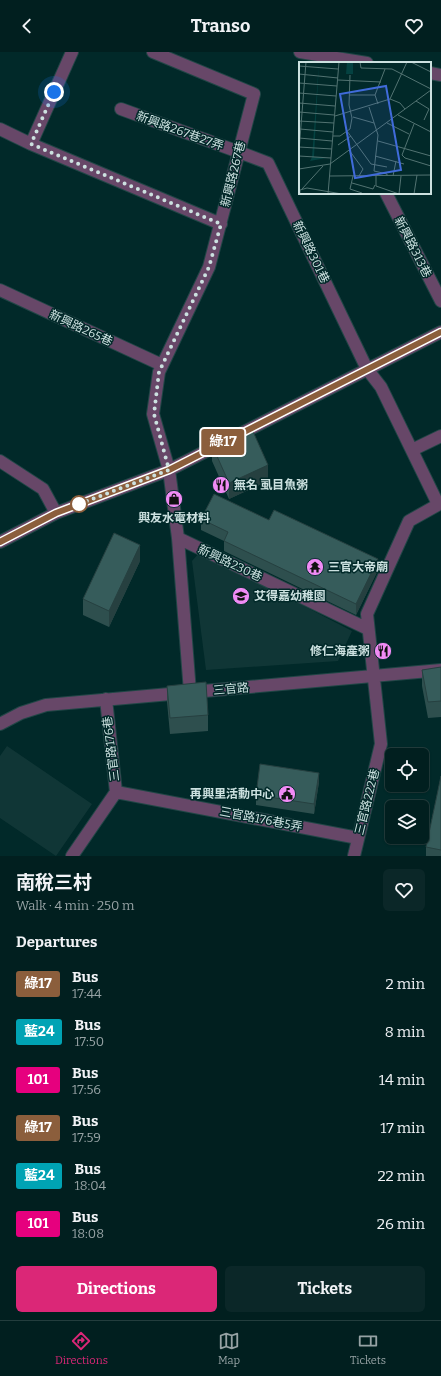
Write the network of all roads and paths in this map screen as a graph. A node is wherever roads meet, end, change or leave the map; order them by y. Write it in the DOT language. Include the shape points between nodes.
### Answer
graph roads {
  1 [pos="72,52"];
  2 [pos="153,52"];
  3 [pos="300,52"];
  4 [pos="361,62"];
  5 [pos="431,73"];
  6 [pos="441,75"];
  7 [pos="121,109"];
  8 [pos="0,129"];
  9 [pos="31,144"];
  10 [pos="239,152"];
  11 [pos="387,194"];
  12 [pos="221,224"];
  13 [pos="0,290"];
  14 [pos="441,302"];
  15 [pos="441,332"];
  16 [pos="162,365"];
  17 [pos="367,369"];
  18 [pos="441,436"];
  19 [pos="412,450"];
  20 [pos="0,461"];
  21 [pos="169,470"];
  22 [pos="439,503"];
  23 [pos="56,513"];
  24 [pos="178,538"];
  25 [pos="0,542"];
  26 [pos="368,629"];
  27 [pos="441,670"];
  28 [pos="374,676"];
  29 [pos="190,692"];
  30 [pos="106,699"];
  31 [pos="0,724"];
  32 [pos="116,792"];
  33 [pos="358,838"];
  34 [pos="72,856"];
  35 [pos="354,856"];
  1 -- 9 [label="street"];
  2 -- 10 [label="street, 新興路267巷" via="254,94"];
  3 -- 4 [label="street"];
  5 -- 6 [label="street"];
  7 -- 10 [label="street, 新興路267巷27弄"];
  8 -- 9 [label="street"];
  9 -- 12 [label="street"];
  10 -- 12 [label="street, 新興路267巷"];
  10 -- 17 [label="street, 新興路301巷" via="268,163"];
  11 -- 14 [label="street, 新興路313巷"];
  12 -- 16 [label="street, 新興路267巷" via="209,267"];
  13 -- 16 [label="street, 新興路265巷"];
  15 -- 17 [label="street"];
  16 -- 21 [label="street, 新興路267巷" via="154,414"];
  17 -- 19 [label="street, 新興路301巷" via="381,387"];
  17 -- 21 [label="street"];
  18 -- 19 [label="street"];
  19 -- 22 [label="street, 新興路301巷"];
  20 -- 23 [label="street" via="44,489"];
  21 -- 23 [label="street"];
  21 -- 24 [label="street, 新興路230巷"];
  22 -- 26 [label="street, 三官路222巷" via="409,521 367,614"];
  23 -- 25 [label="street"];
  24 -- 26 [label="street, 新興路230巷"];
  24 -- 29 [label="street, 新興路230巷"];
  26 -- 28 [label="street, 三官路222巷"];
  27 -- 28 [label="street, 三官路"];
  28 -- 29 [label="street, 三官路"];
  28 -- 33 [label="street, 三官路222巷" via="381,744"];
  29 -- 30 [label="street, 三官路"];
  30 -- 31 [label="street, 三官路" via="46,705 21,713"];
  30 -- 32 [label="street, 三官路176巷"];
  32 -- 33 [label="street, 三官路176巷5弄"];
  32 -- 34 [label="street, 三官路176巷"];
  33 -- 35 [label="street, 三官路222巷"];
}
